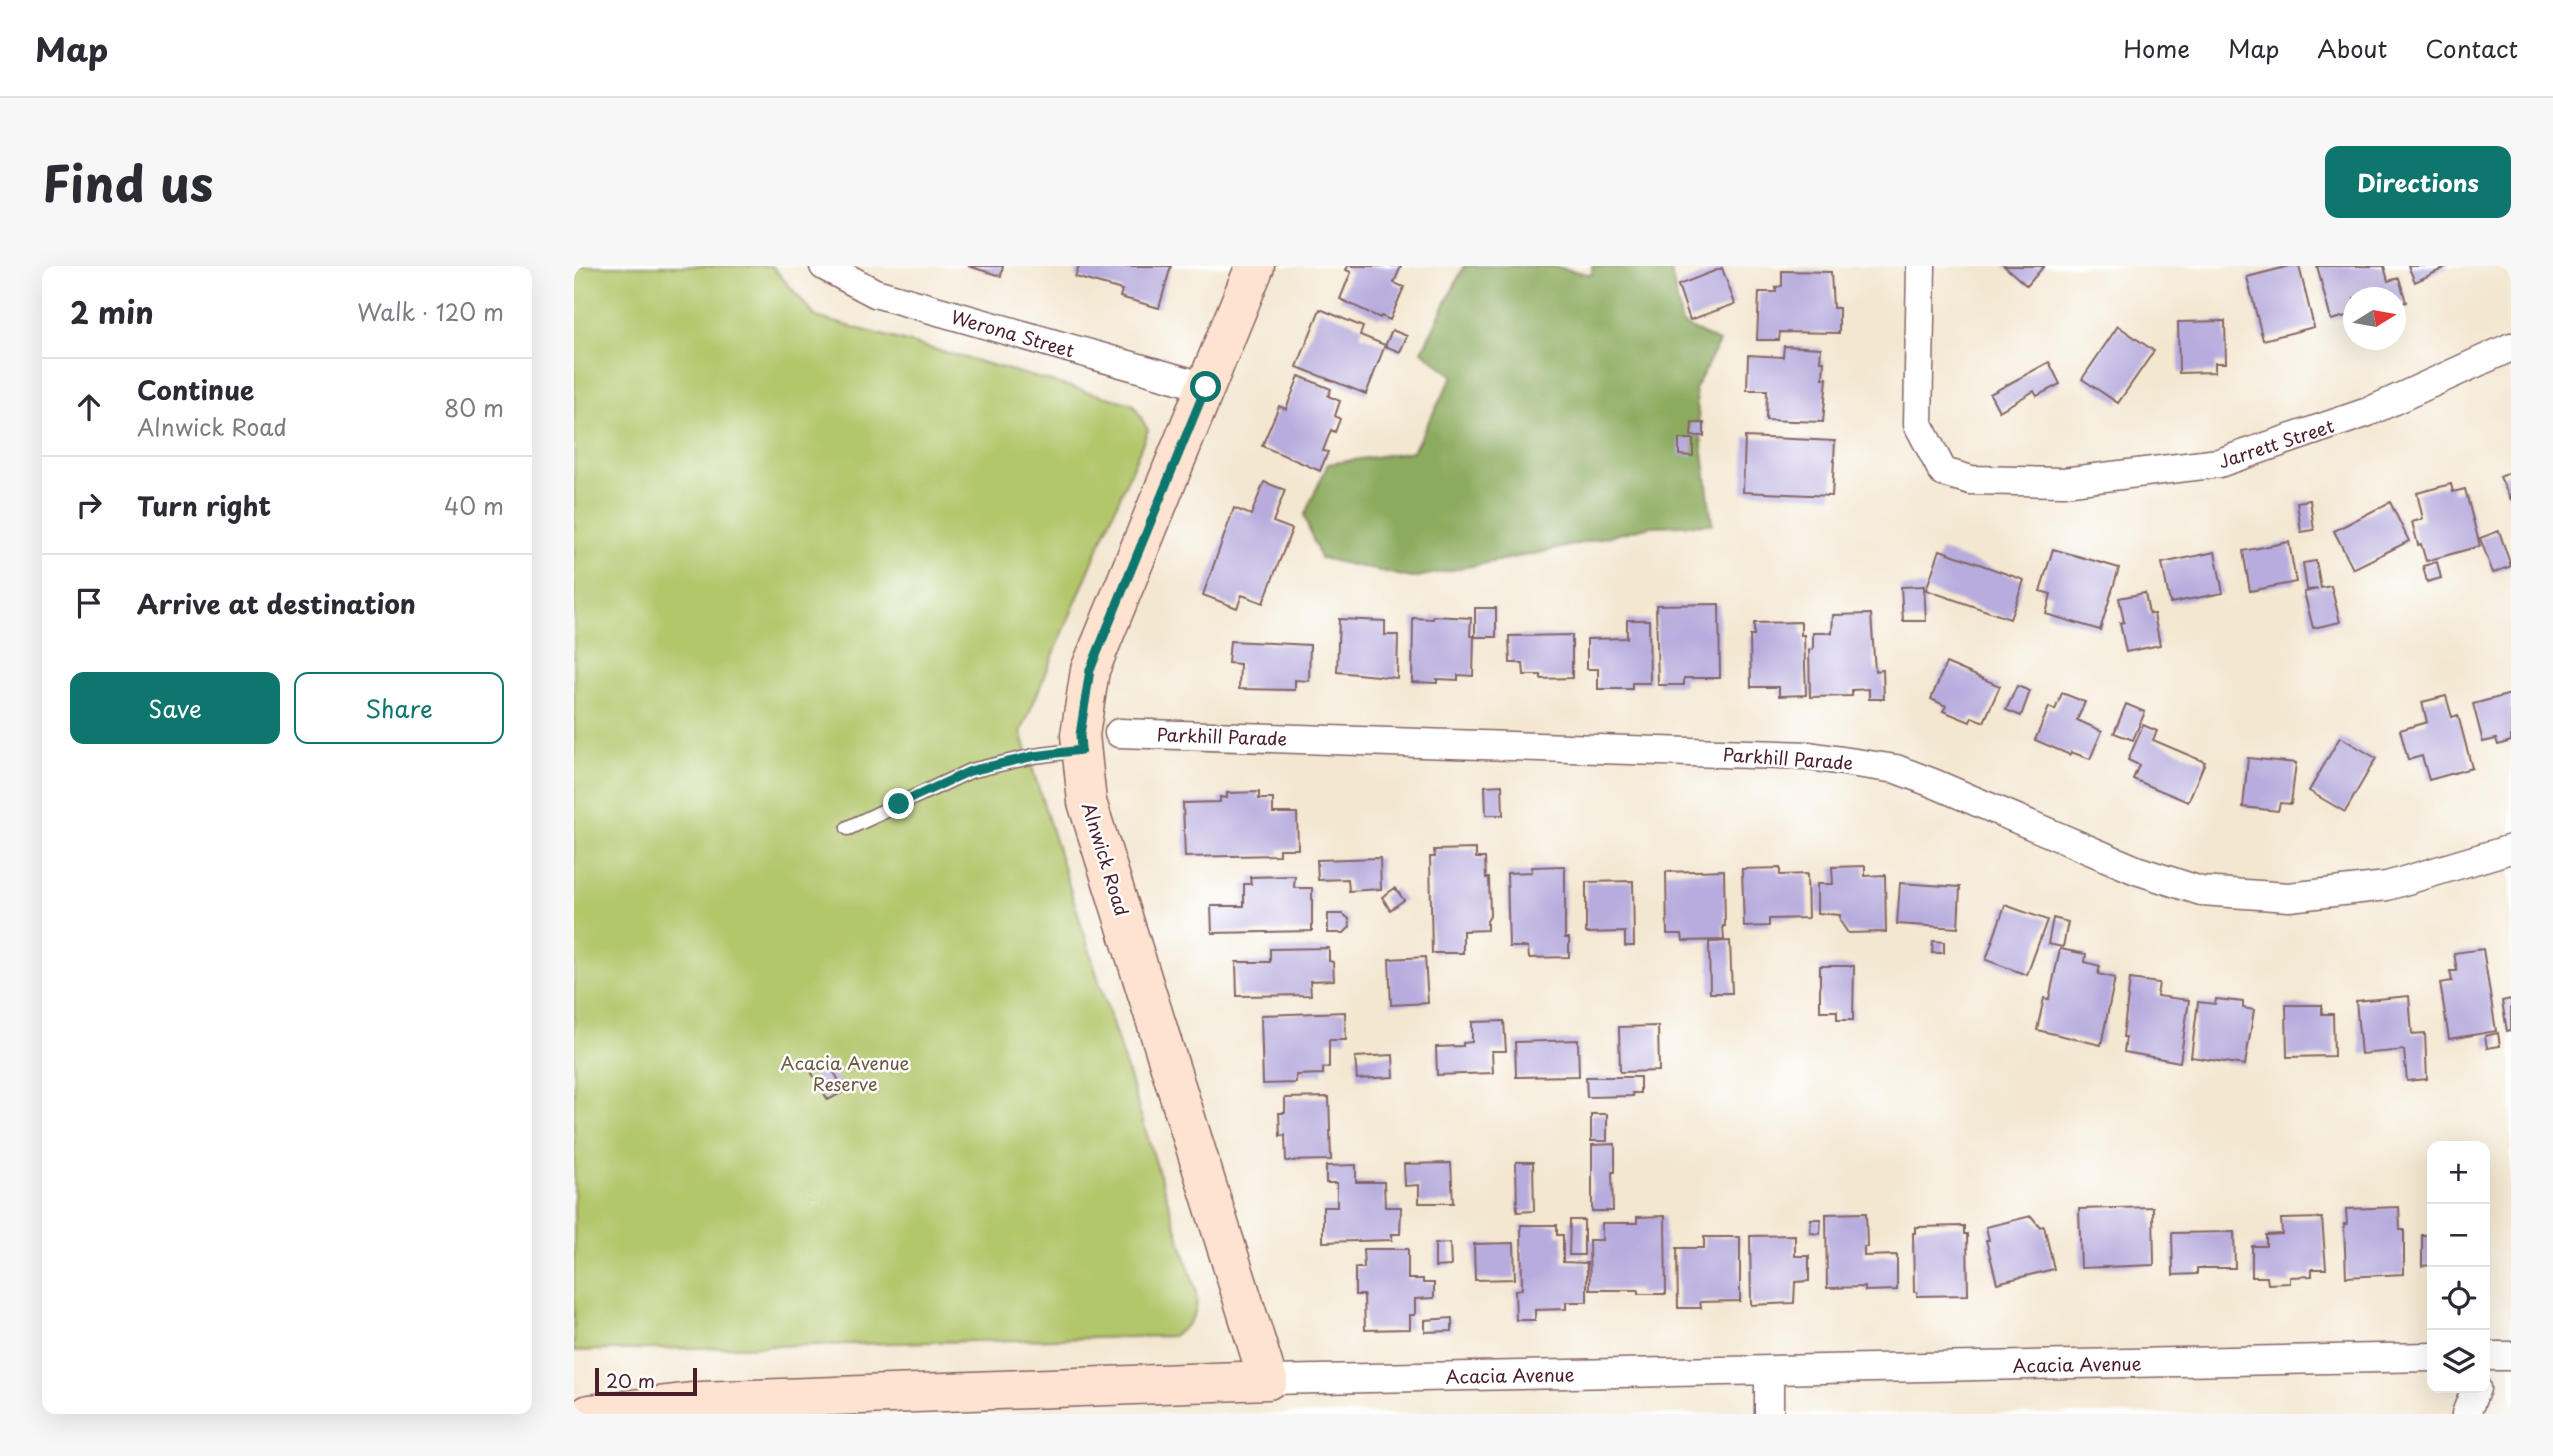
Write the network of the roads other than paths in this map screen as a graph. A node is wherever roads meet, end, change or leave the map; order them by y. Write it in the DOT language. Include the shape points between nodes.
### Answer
graph roads {
  1 [pos="824,266"];
  2 [pos="1255,266"];
  3 [pos="1921,266"];
  4 [pos="2511,347"];
  5 [pos="1206,387"];
  6 [pos="1119,733"];
  7 [pos="1081,750"];
  8 [pos="848,828"];
  9 [pos="2511,849"];
  10 [pos="2427,1357"];
  11 [pos="1769,1370"];
  12 [pos="1268,1380"];
  13 [pos="2474,1393"];
  14 [pos="702,1407"];
  15 [pos="589,1414"];
  16 [pos="1769,1414"];
  17 [pos="2466,1414"];
  1 -- 5 [label="street, Werona Street" via="875,293"];
  2 -- 5 [label="street, Alnwick Road"];
  3 -- 4 [label="street, Jarrett Street" via="1918,424 1943,472 1971,480 2063,482 2219,463 2368,412"];
  5 -- 7 [label="street, Alnwick Road" via="1090,670"];
  6 -- 9 [label="street, Parkhill Parade" via="1822,758 1896,769 2136,870 2214,892 2289,897 2387,887"];
  7 -- 8 [label="lane" via="970,771"];
  7 -- 12 [label="street, Alnwick Road" via="1087,802"];
  10 -- 11 [label="street, Acacia Avenue"];
  11 -- 12 [label="street, Acacia Avenue"];
  11 -- 16 [label="street"];
  12 -- 14 [label="street, Acacia Avenue"];
  13 -- 17 [label="street"];
  14 -- 15 [label="street, Acacia Avenue"];
}
